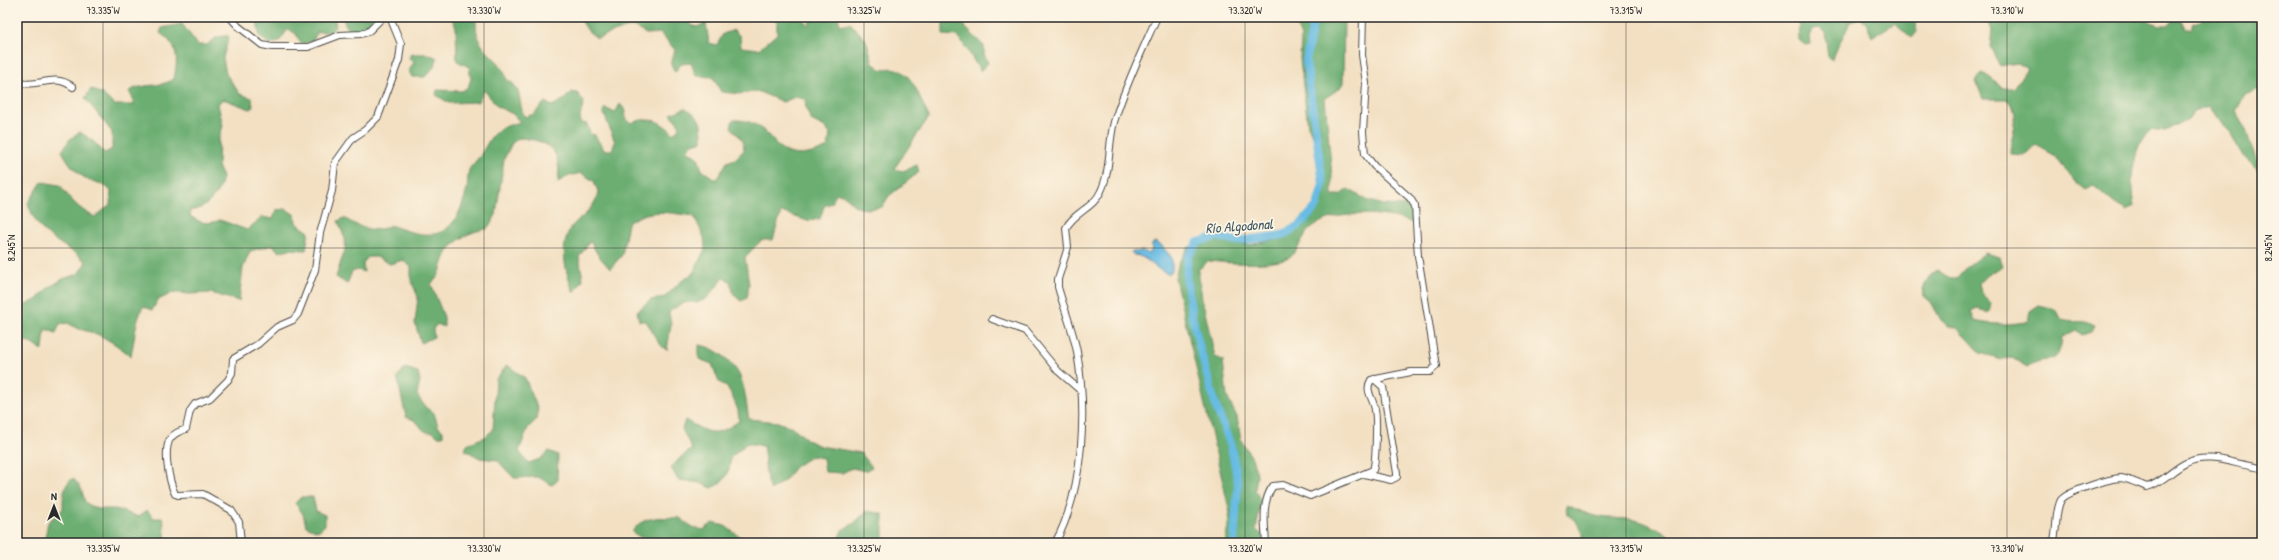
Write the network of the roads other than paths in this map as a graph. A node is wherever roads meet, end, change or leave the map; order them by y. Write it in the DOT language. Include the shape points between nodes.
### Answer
graph roads {
  1 [pos="230,17"];
  2 [pos="383,17"];
  3 [pos="390,17"];
  4 [pos="1157,17"];
  5 [pos="1363,17"];
  6 [pos="17,83"];
  7 [pos="73,87"];
  8 [pos="992,319"];
  9 [pos="1374,379"];
  10 [pos="1081,392"];
  11 [pos="2262,468"];
  12 [pos="1364,474"];
  13 [pos="241,543"];
  14 [pos="1055,543"];
  15 [pos="1266,543"];
  16 [pos="2053,543"];
  1 -- 2 [label="street" via="262,44 272,47 308,47 340,35 368,32"];
  3 -- 13 [label="street" via="401,44 399,60 378,116 353,138 336,163 332,191 320,233 315,270 298,314 293,320 277,327 258,344 233,359 232,373 228,380 210,398 195,404 190,411 186,429 173,435 168,444 168,474 175,494 203,494 231,510 239,522"];
  4 -- 10 [label="street" via="1114,122 1100,194 1074,216 1066,228 1068,247 1058,278 1058,287 1077,350"];
  5 -- 9 [label="street" via="1362,55 1366,83 1363,132 1365,154 1374,166 1413,201 1415,206 1423,294 1436,360 1436,366 1430,372 1417,371"];
  6 -- 7 [label="street" via="27,86 55,80 64,81"];
  8 -- 10 [label="street" via="1025,331 1058,371"];
  9 -- 12 [label="street" via="1368,385 1376,411 1375,464 1373,470"];
  9 -- 12 [label="street" via="1383,387 1397,473 1391,480"];
  10 -- 14 [label="street" via="1080,462 1070,504"];
  11 -- 16 [label="street" via="2220,460 2196,459 2147,487 2124,478 2114,478 2076,491 2065,495 2060,502"];
  12 -- 15 [label="street" via="1310,496 1283,485 1273,486 1265,511"];
}
